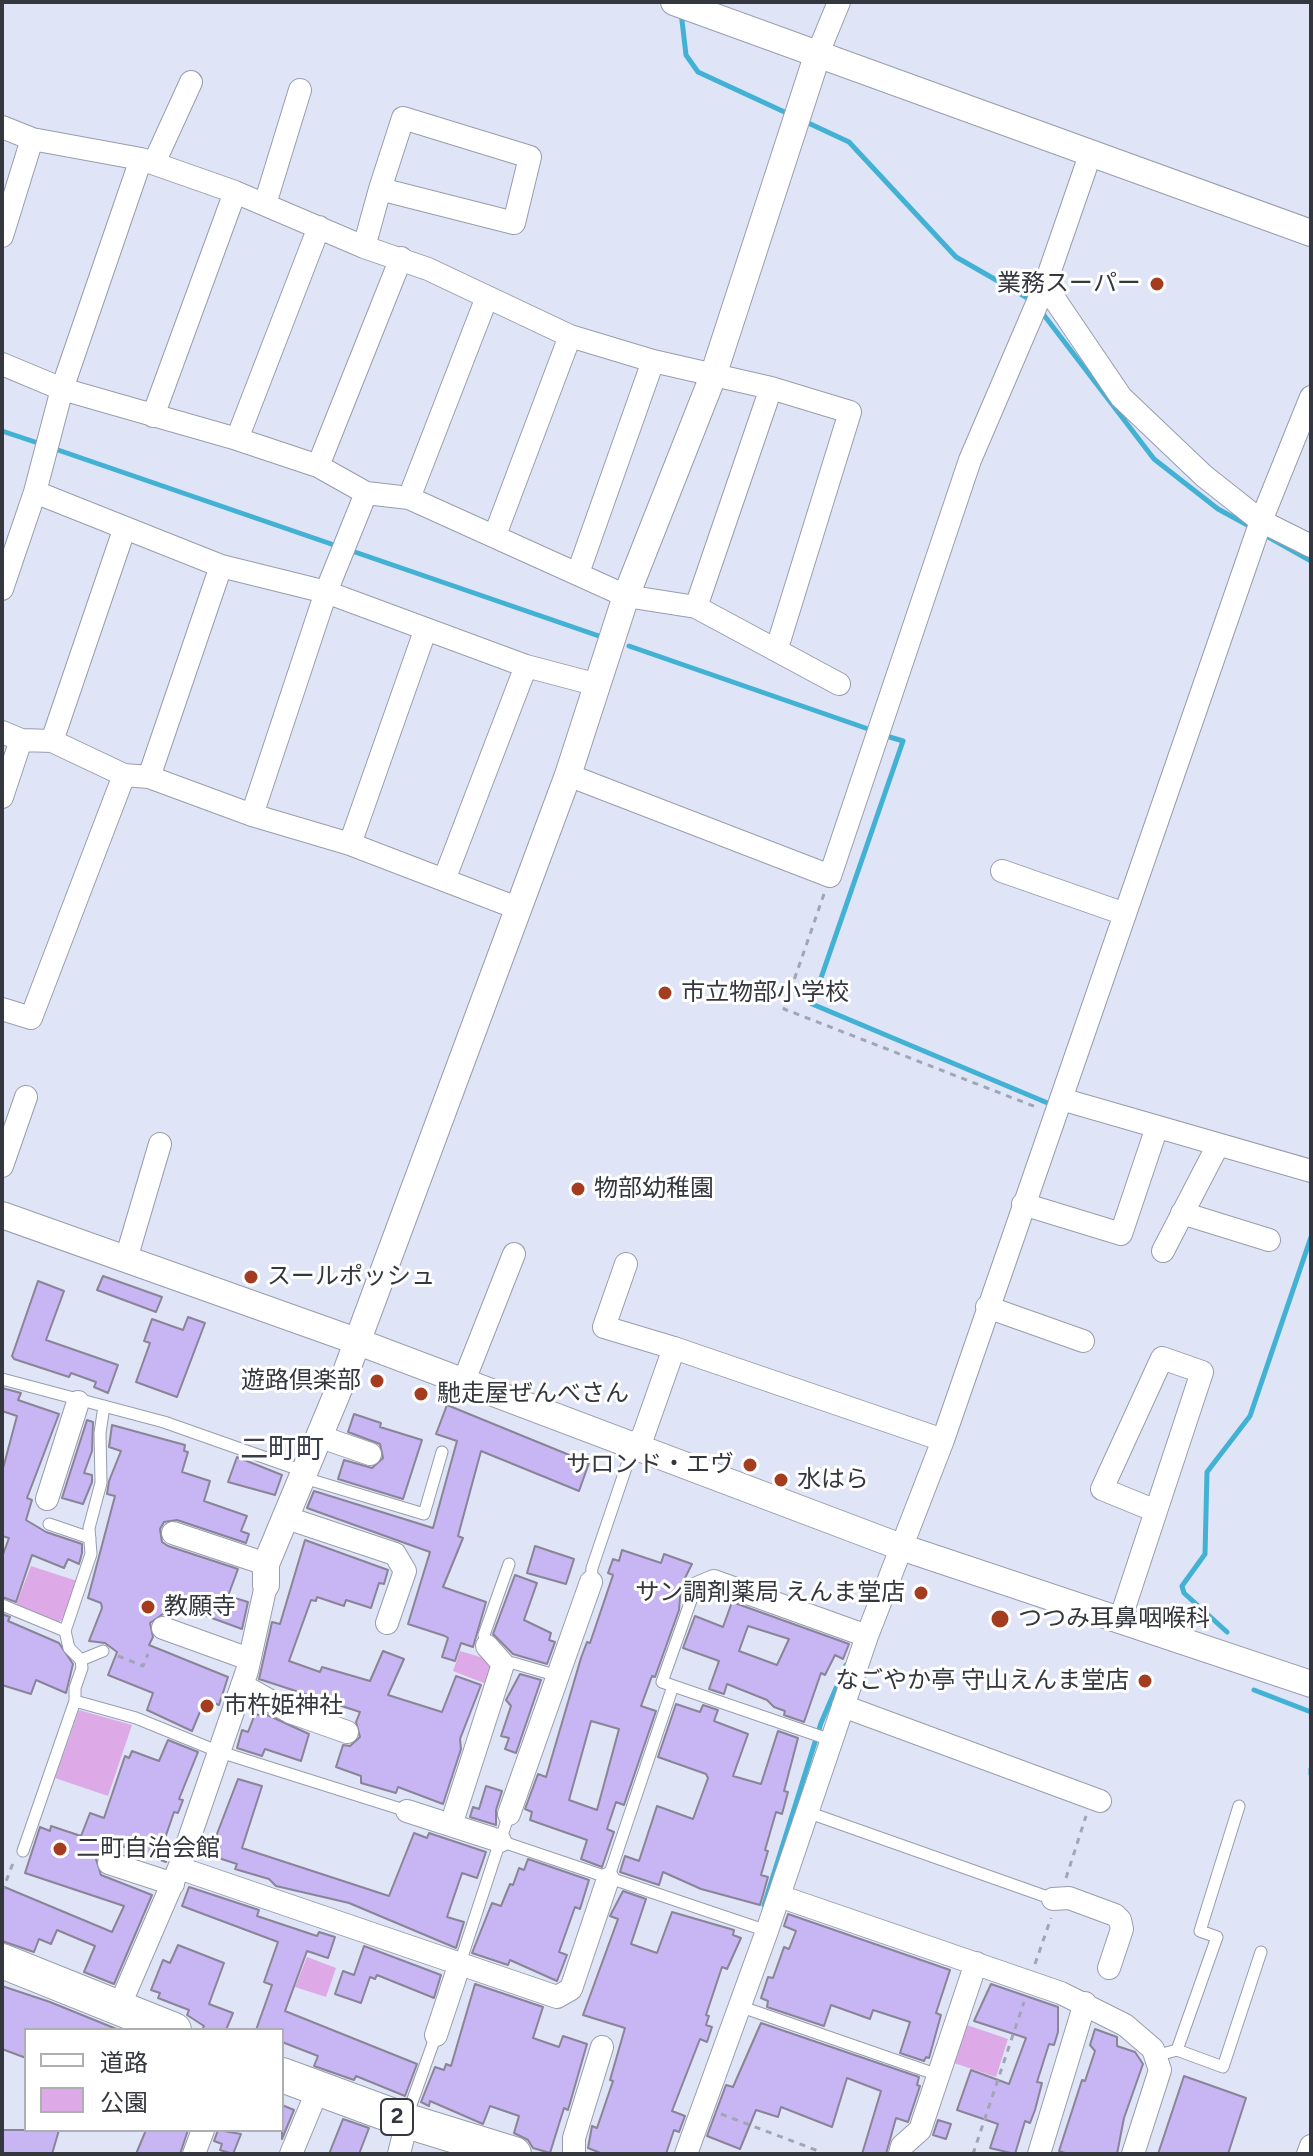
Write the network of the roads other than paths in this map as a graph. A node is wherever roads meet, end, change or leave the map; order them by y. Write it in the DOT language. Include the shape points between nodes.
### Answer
graph roads {
  1 [pos="674,2"];
  2 [pos="839,2"];
  3 [pos="818,53"];
  4 [pos="191,82"];
  5 [pos="300,90"];
  6 [pos="2,127"];
  7 [pos="32,139"];
  8 [pos="1090,155"];
  9 [pos="148,161"];
  10 [pos="380,189"];
  11 [pos="235,192"];
  12 [pos="265,204"];
  13 [pos="319,227"];
  14 [pos="1311,233"];
  15 [pos="2,236"];
  16 [pos="364,247"];
  17 [pos="401,258"];
  18 [pos="1045,285"];
  19 [pos="487,297"];
  20 [pos="570,336"];
  21 [pos="653,361"];
  22 [pos="2,364"];
  23 [pos="713,376"];
  24 [pos="771,388"];
  25 [pos="62,389"];
  26 [pos="1311,397"];
  27 [pos="153,416"];
  28 [pos="237,439"];
  29 [pos="318,466"];
  30 [pos="35,492"];
  31 [pos="366,493"];
  32 [pos="409,498"];
  33 [pos="1261,521"];
  34 [pos="124,530"];
  35 [pos="495,535"];
  36 [pos="1311,546"];
  37 [pos="221,566"];
  38 [pos="578,573"];
  39 [pos="2,589"];
  40 [pos="326,592"];
  41 [pos="626,596"];
  42 [pos="696,607"];
  43 [pos="425,631"];
  44 [pos="777,648"];
  45 [pos="526,666"];
  46 [pos="839,684"];
  47 [pos="598,685"];
  48 [pos="12,736"];
  49 [pos="52,741"];
  50 [pos="124,775"];
  51 [pos="568,775"];
  52 [pos="149,777"];
  53 [pos="2,797"];
  54 [pos="252,815"];
  55 [pos="350,844"];
  56 [pos="1002,871"];
  57 [pos="444,880"];
  58 [pos="517,908"];
  59 [pos="1125,914"];
  60 [pos="2,1009"];
  61 [pos="26,1097"];
  62 [pos="1052,1104"];
  63 [pos="1157,1127"];
  64 [pos="160,1144"];
  65 [pos="1218,1145"];
  66 [pos="2,1166"];
  67 [pos="1311,1171"];
  68 [pos="1023,1204"];
  69 [pos="1182,1213"];
  70 [pos="2,1215"];
  71 [pos="1269,1240"];
  72 [pos="1163,1251"];
  73 [pos="514,1254"];
  74 [pos="126,1259"];
  75 [pos="626,1264"];
  76 [pos="987,1307"];
  77 [pos="356,1341"];
  78 [pos="1083,1341"];
  79 [pos="674,1348"];
  80 [pos="2,1379"];
  81 [pos="463,1383"];
  82 [pos="78,1402"];
  83 [pos="104,1406"];
  84 [pos="318,1436"];
  85 [pos="937,1438"];
  86 [pos="633,1447"];
  87 [pos="442,1452"];
  88 [pos="370,1454"];
  89 [pos="302,1474"];
  90 [pos="47,1499"];
  91 [pos="1156,1511"];
  92 [pos="284,1517"];
  93 [pos="49,1524"];
  94 [pos="173,1533"];
  95 [pos="90,1538"];
  96 [pos="901,1547"];
  97 [pos="509,1564"];
  98 [pos="266,1575"];
  99 [pos="591,1582"];
  100 [pos="695,1589"];
  101 [pos="2,1605"];
  102 [pos="1120,1620"];
  103 [pos="387,1623"];
  104 [pos="163,1628"];
  105 [pos="65,1631"];
  106 [pos="867,1636"];
  107 [pos="487,1646"];
  108 [pos="103,1651"];
  109 [pos="249,1659"];
  110 [pos="81,1660"];
  111 [pos="503,1664"];
  112 [pos="558,1676"];
  113 [pos="1311,1684"];
  114 [pos="242,1685"];
  115 [pos="673,1686"];
  116 [pos="75,1701"];
  117 [pos="843,1706"];
  118 [pos="347,1732"];
  119 [pos="821,1736"];
  120 [pos="217,1751"];
  121 [pos="1100,1801"];
  122 [pos="1239,1806"];
  123 [pos="407,1811"];
  124 [pos="807,1812"];
  125 [pos="509,1814"];
  126 [pos="451,1825"];
  127 [pos="500,1841"];
  128 [pos="23,1851"];
  129 [pos="109,1863"];
  130 [pos="176,1876"];
  131 [pos="608,1879"];
  132 [pos="779,1896"];
  133 [pos="1053,1899"];
  134 [pos="767,1931"];
  135 [pos="1261,1952"];
  136 [pos="2,1961"];
  137 [pos="460,1963"];
  138 [pos="976,1963"];
  139 [pos="1109,1968"];
  140 [pos="1085,2003"];
  141 [pos="739,2006"];
  142 [pos="119,2012"];
  143 [pos="168,2028"];
  144 [pos="436,2035"];
  145 [pos="602,2047"];
  146 [pos="1177,2050"];
  147 [pos="1155,2056"];
  148 [pos="938,2075"];
  149 [pos="284,2076"];
  150 [pos="318,2089"];
  151 [pos="407,2121"];
  152 [pos="202,2132"];
  153 [pos="1311,2146"];
  154 [pos="503,2152"];
  155 [pos="194,2154"];
  156 [pos="291,2154"];
  157 [pos="399,2154"];
  158 [pos="574,2154"];
  159 [pos="686,2154"];
  160 [pos="900,2154"];
  161 [pos="1039,2154"];
  162 [pos="1133,2154"];
  163 [pos="1308,2154"];
  1 -- 3 [label="street"];
  2 -- 3 [label="street"];
  3 -- 8 [label="street"];
  3 -- 23 [label="street"];
  4 -- 9 [label="street"];
  5 -- 12 [label="street"];
  6 -- 7 [label="street"];
  7 -- 9 [label="street"];
  7 -- 15 [label="street"];
  8 -- 14 [label="street"];
  8 -- 18 [label="street"];
  9 -- 11 [label="street"];
  9 -- 25 [label="street"];
  10 -- 10 [label="street" via="403,118 530,157 514,223"];
  10 -- 16 [label="street"];
  11 -- 12 [label="street"];
  11 -- 27 [label="street"];
  12 -- 13 [label="street"];
  13 -- 16 [label="street"];
  13 -- 28 [label="street"];
  16 -- 17 [label="street"];
  17 -- 19 [label="street"];
  17 -- 29 [label="street"];
  18 -- 33 [label="street" via="1121,397 1204,476"];
  18 -- 51 [label="street" via="970,460 830,876"];
  19 -- 20 [label="street"];
  19 -- 32 [label="street"];
  20 -- 21 [label="street"];
  20 -- 35 [label="street"];
  21 -- 23 [label="street"];
  21 -- 38 [label="street"];
  22 -- 25 [label="street"];
  23 -- 24 [label="street"];
  23 -- 41 [label="street"];
  24 -- 42 [label="street"];
  24 -- 44 [label="street" via="850,412"];
  25 -- 27 [label="street"];
  25 -- 30 [label="street"];
  26 -- 33 [label="street"];
  27 -- 28 [label="street"];
  28 -- 29 [label="street"];
  29 -- 31 [label="street"];
  30 -- 34 [label="street"];
  30 -- 39 [label="street"];
  31 -- 32 [label="street"];
  31 -- 40 [label="street"];
  32 -- 35 [label="street"];
  33 -- 36 [label="street"];
  33 -- 59 [label="street"];
  34 -- 37 [label="street"];
  34 -- 49 [label="street"];
  35 -- 38 [label="street"];
  37 -- 40 [label="street"];
  37 -- 52 [label="street"];
  38 -- 41 [label="street"];
  40 -- 43 [label="street"];
  40 -- 54 [label="street"];
  41 -- 42 [label="street"];
  41 -- 47 [label="street"];
  42 -- 44 [label="street"];
  43 -- 45 [label="street"];
  43 -- 55 [label="street"];
  44 -- 46 [label="street"];
  45 -- 47 [label="street"];
  45 -- 57 [label="street"];
  47 -- 51 [label="street"];
  48 -- 49 [label="street"];
  48 -- 53 [label="street"];
  49 -- 50 [label="street"];
  50 -- 52 [label="street"];
  50 -- 60 [label="street" via="31,1018"];
  51 -- 58 [label="street"];
  52 -- 54 [label="street"];
  54 -- 55 [label="street"];
  55 -- 57 [label="street"];
  56 -- 59 [label="street"];
  57 -- 58 [label="street"];
  58 -- 77 [label="street"];
  59 -- 62 [label="street"];
  61 -- 66 [label="street"];
  62 -- 63 [label="street"];
  62 -- 68 [label="street"];
  63 -- 65 [label="street"];
  63 -- 68 [label="street" via="1121,1234"];
  64 -- 74 [label="street"];
  65 -- 67 [label="street"];
  65 -- 69 [label="street"];
  68 -- 76 [label="street"];
  69 -- 71 [label="street"];
  69 -- 72 [label="street"];
  70 -- 74 [label="street"];
  73 -- 81 [label="street"];
  74 -- 77 [label="street"];
  75 -- 79 [label="street" via="604,1327"];
  76 -- 78 [label="street"];
  76 -- 85 [label="street"];
  77 -- 81 [label="street"];
  77 -- 84 [label="street"];
  79 -- 85 [label="street"];
  79 -- 86 [label="street" via="643,1436"];
  80 -- 82 [label="lane"];
  81 -- 86 [label="street"];
  82 -- 83 [label="lane"];
  82 -- 90 [label="street"];
  83 -- 89 [label="lane" via="164,1422"];
  83 -- 95 [label="lane" via="101,1483"];
  84 -- 88 [label="street"];
  84 -- 89 [label="street"];
  85 -- 96 [label="street"];
  86 -- 96 [label="street"];
  86 -- 99 [label="lane"];
  87 -- 89 [label="lane" via="424,1514"];
  89 -- 92 [label="street"];
  91 -- 91 [label="street" via="1202,1372 1162,1358 1102,1489"];
  91 -- 102 [label="street"];
  92 -- 98 [label="street"];
  92 -- 103 [label="street" via="395,1554 405,1571"];
  93 -- 95 [label="lane"];
  94 -- 98 [label="street"];
  95 -- 105 [label="lane" via="91,1554"];
  96 -- 102 [label="street"];
  96 -- 106 [label="street"];
  97 -- 107 [label="lane" via="484,1635"];
  98 -- 109 [label="street"];
  99 -- 112 [label="street"];
  100 -- 106 [label="street" via="714,1581"];
  100 -- 115 [label="lane" via="662,1682"];
  101 -- 105 [label="lane"];
  102 -- 113 [label="street"];
  104 -- 109 [label="street"];
  105 -- 110 [label="lane" via="69,1648"];
  106 -- 117 [label="street"];
  107 -- 111 [label="street"];
  108 -- 110 [label="lane"];
  109 -- 114 [label="street"];
  110 -- 116 [label="lane"];
  111 -- 112 [label="lane"];
  111 -- 126 [label="street"];
  112 -- 125 [label="street"];
  114 -- 118 [label="street" via="290,1712"];
  114 -- 120 [label="street"];
  115 -- 119 [label="lane"];
  115 -- 131 [label="lane"];
  116 -- 120 [label="lane" via="136,1718"];
  116 -- 128 [label="lane"];
  117 -- 119 [label="street"];
  117 -- 121 [label="street"];
  119 -- 124 [label="street"];
  120 -- 123 [label="lane"];
  120 -- 130 [label="street"];
  122 -- 146 [label="lane" via="1200,1931 1217,1937"];
  123 -- 126 [label="street"];
  124 -- 132 [label="street"];
  124 -- 133 [label="lane"];
  125 -- 127 [label="lane"];
  126 -- 127 [label="street"];
  127 -- 131 [label="lane"];
  127 -- 137 [label="lane"];
  129 -- 130 [label="street"];
  130 -- 137 [label="street"];
  130 -- 142 [label="street"];
  131 -- 134 [label="lane"];
  131 -- 137 [label="street" via="571,1989 557,1997"];
  132 -- 134 [label="street"];
  132 -- 138 [label="street"];
  133 -- 139 [label="street" via="1069,1898 1120,1920"];
  134 -- 141 [label="street"];
  135 -- 146 [label="lane" via="1223,2067"];
  136 -- 142 [label="main road"];
  137 -- 144 [label="street"];
  138 -- 140 [label="street"];
  138 -- 148 [label="street"];
  140 -- 147 [label="street" via="1125,2025"];
  140 -- 161 [label="street"];
  141 -- 148 [label="lane"];
  141 -- 159 [label="street"];
  142 -- 143 [label="main road"];
  144 -- 151 [label="lane"];
  145 -- 158 [label="street" via="574,2138"];
  146 -- 147 [label="lane"];
  147 -- 162 [label="street" via="1160,2070"];
  148 -- 160 [label="street" via="920,2130"];
  149 -- 150 [label="main road, 2"];
  150 -- 151 [label="main road, 2"];
  150 -- 156 [label="street"];
  151 -- 154 [label="main road, 2"];
  151 -- 157 [label="street"];
  152 -- 155 [label="street"];
  153 -- 163 [label="street"];
}
